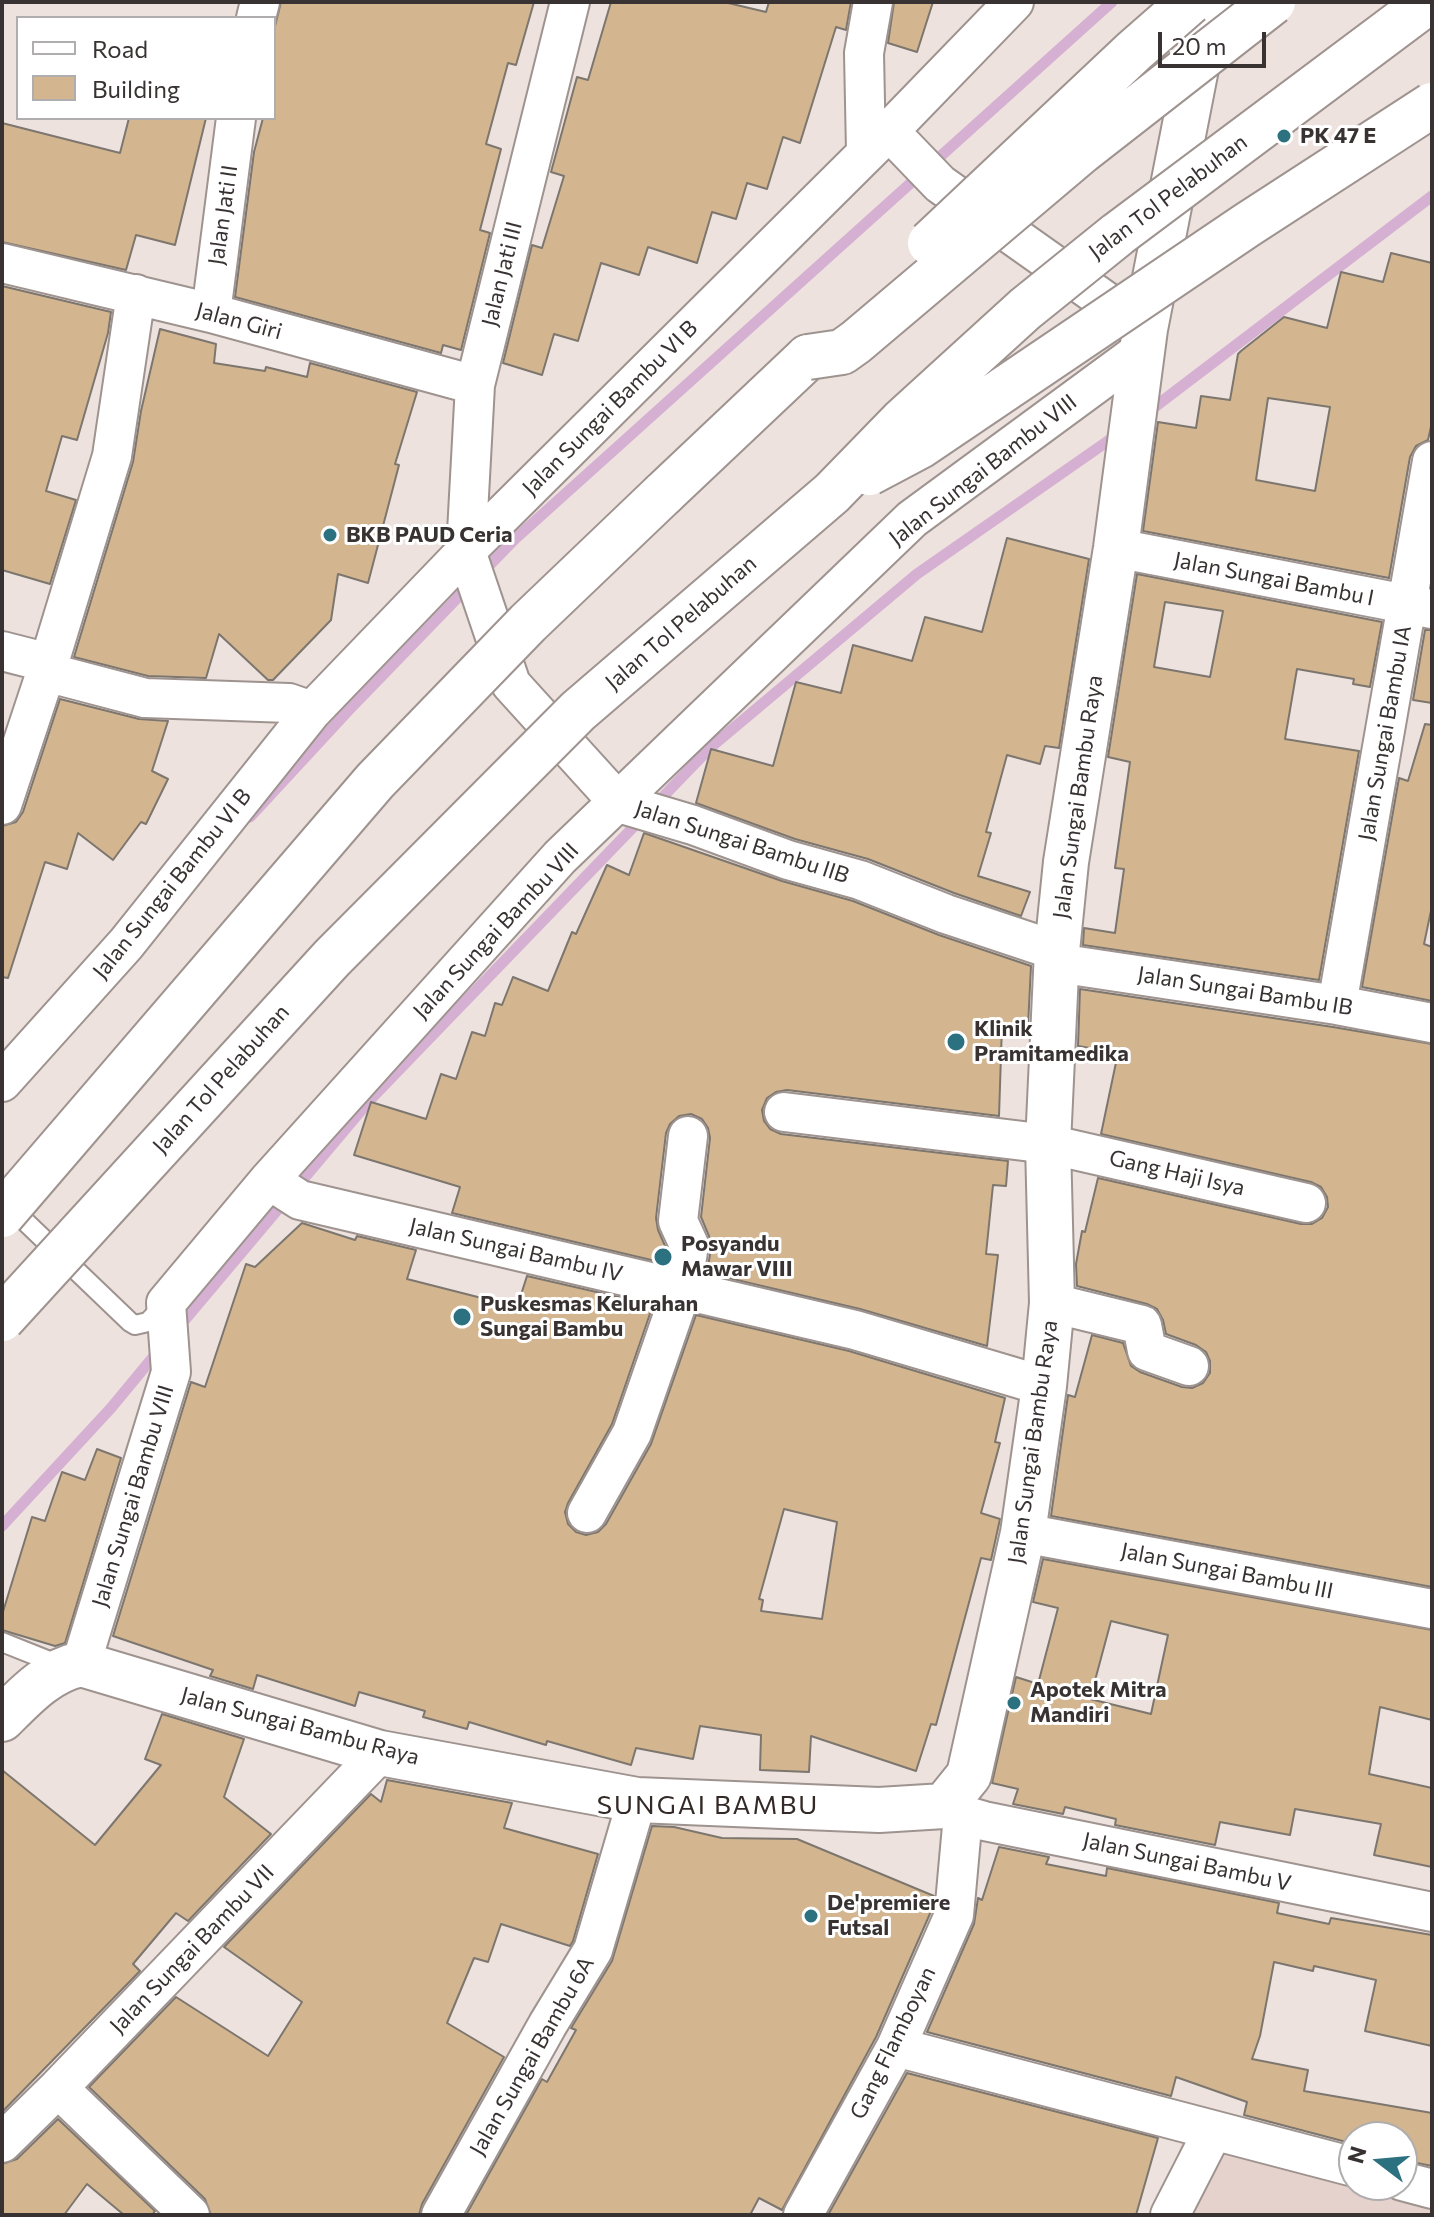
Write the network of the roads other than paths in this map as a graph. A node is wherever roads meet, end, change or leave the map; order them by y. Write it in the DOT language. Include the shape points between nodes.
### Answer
graph roads {
  1 [pos="570,2"];
  2 [pos="873,2"];
  3 [pos="1014,2"];
  4 [pos="1190,2"];
  5 [pos="1209,2"];
  6 [pos="1273,2"];
  7 [pos="1428,2"];
  8 [pos="1432,105"];
  9 [pos="236,120"];
  10 [pos="890,147"];
  11 [pos="2,263"];
  12 [pos="136,294"];
  13 [pos="211,313"];
  14 [pos="1144,339"];
  15 [pos="808,357"];
  16 [pos="475,385"];
  17 [pos="1432,461"];
  18 [pos="832,493"];
  19 [pos="1116,548"];
  20 [pos="475,575"];
  21 [pos="1420,607"];
  22 [pos="2,651"];
  23 [pos="48,668"];
  24 [pos="312,711"];
  25 [pos="2,805"];
  26 [pos="624,805"];
  27 [pos="1057,957"];
  28 [pos="1337,1005"];
  29 [pos="1432,1023"];
  30 [pos="2,1082"];
  31 [pos="784,1112"];
  32 [pos="688,1136"];
  33 [pos="1048,1144"];
  34 [pos="281,1188"];
  35 [pos="2,1200"];
  36 [pos="1306,1203"];
  37 [pos="2,1215"];
  38 [pos="682,1289"];
  39 [pos="1052,1303"];
  40 [pos="166,1311"];
  41 [pos="2,1319"];
  42 [pos="1189,1366"];
  43 [pos="1044,1386"];
  44 [pos="587,1513"];
  45 [pos="1023,1533"];
  46 [pos="1432,1609"];
  47 [pos="2,1642"];
  48 [pos="73,1666"];
  49 [pos="2,1719"];
  50 [pos="380,1753"];
  51 [pos="637,1800"];
  52 [pos="954,1811"];
  53 [pos="1432,1912"];
  54 [pos="896,2047"];
  55 [pos="58,2088"];
  56 [pos="1213,2131"];
  57 [pos="2,2143"];
  58 [pos="1338,2163"];
  59 [pos="190,2215"];
  60 [pos="441,2215"];
  61 [pos="803,2215"];
  62 [pos="1170,2215"];
  1 -- 16 [label="street, Jalan Jati III"];
  2 -- 10 [label="street" via="864,53"];
  3 -- 10 [label="street, Jalan Sungai Bambu VI B"];
  4 -- 15 [label="main road, bridge"];
  5 -- 14 [label="main road, Jalan Sungai Bambu Raya"];
  6 -- 15 [label="main road, bridge" via="1082,151 856,342 842,352"];
  7 -- 18 [label="main road, Jalan Tol Pelabuhan, bridge" via="1025,309"];
  8 -- 18 [label="main road, bridge" via="920,446"];
  9 -- 13 [label="street, Jalan Jati II"];
  10 -- 14 [label="street"];
  10 -- 20 [label="street, Jalan Sungai Bambu VI B"];
  11 -- 12 [label="street, Jalan Giri"];
  12 -- 13 [label="street, Jalan Giri"];
  12 -- 23 [label="street" via="112,456"];
  13 -- 16 [label="street, Jalan Giri"];
  14 -- 19 [label="main road, Jalan Sungai Bambu Raya"];
  14 -- 26 [label="street, Jalan Sungai Bambu VIII" via="912,519"];
  15 -- 37 [label="main road, bridge" via="528,623 375,781"];
  16 -- 20 [label="street, Jalan Jati III"];
  17 -- 21 [label="street, Jalan Sungai Bambu IA"];
  18 -- 41 [label="main road, Jalan Tol Pelabuhan, bridge" via="578,711 332,958"];
  19 -- 21 [label="street, Jalan Sungai Bambu I"];
  19 -- 27 [label="main road, Jalan Sungai Bambu Raya" via="1066,862"];
  20 -- 24 [label="street, Jalan Sungai Bambu VI B"];
  20 -- 26 [label="street, Jalan Sungai Bambu IIB" via="511,684"];
  21 -- 28 [label="street, Jalan Sungai Bambu IA"];
  22 -- 23 [label="street"];
  23 -- 24 [label="street" via="145,698 289,703"];
  23 -- 25 [label="street"];
  24 -- 30 [label="street, Jalan Sungai Bambu VI B" via="126,944"];
  26 -- 27 [label="street, Jalan Sungai Bambu IIB" via="860,880"];
  26 -- 34 [label="street, Jalan Sungai Bambu VIII" via="560,857"];
  27 -- 28 [label="street, Jalan Sungai Bambu IB"];
  27 -- 33 [label="main road, Jalan Sungai Bambu Raya"];
  28 -- 29 [label="street, Jalan Sungai Bambu IB"];
  31 -- 33 [label="street, Gang Haji Isya"];
  32 -- 38 [label="street" via="678,1221 689,1245"];
  33 -- 36 [label="street, Gang Haji Isya"];
  33 -- 39 [label="main road, Jalan Sungai Bambu Raya"];
  34 -- 38 [label="street, Jalan Sungai Bambu IV"];
  34 -- 40 [label="street, Jalan Sungai Bambu VIII"];
  35 -- 40 [label="lane" via="130,1322 148,1322"];
  38 -- 43 [label="street, Jalan Sungai Bambu IV" via="855,1330"];
  38 -- 44 [label="street" via="632,1433"];
  39 -- 42 [label="street" via="1142,1325 1147,1351"];
  39 -- 43 [label="main road, Jalan Sungai Bambu Raya"];
  40 -- 48 [label="street, Jalan Sungai Bambu VIII" via="171,1372"];
  43 -- 45 [label="main road, Jalan Sungai Bambu Raya"];
  45 -- 46 [label="street, Jalan Sungai Bambu III"];
  45 -- 52 [label="main road, Jalan Sungai Bambu Raya" via="969,1775"];
  47 -- 48 [label="lane"];
  48 -- 49 [label="main road" via="34,1686"];
  48 -- 50 [label="main road, Jalan Sungai Bambu Raya"];
  50 -- 51 [label="main road, Jalan Sungai Bambu Raya"];
  50 -- 55 [label="street, Jalan Sungai Bambu VII"];
  51 -- 52 [label="main road, Jalan Sungai Bambu Raya"];
  51 -- 60 [label="street, Jalan Sungai Bambu 6A" via="593,1950"];
  52 -- 53 [label="street, Jalan Sungai Bambu V"];
  52 -- 54 [label="street, Gang Flamboyan" via="954,1915"];
  54 -- 56 [label="street"];
  54 -- 61 [label="street, Gang Flamboyan"];
  55 -- 57 [label="street, Jalan Sungai Bambu VII"];
  55 -- 59 [label="street"];
  56 -- 58 [label="street"];
  56 -- 62 [label="street"];
}
